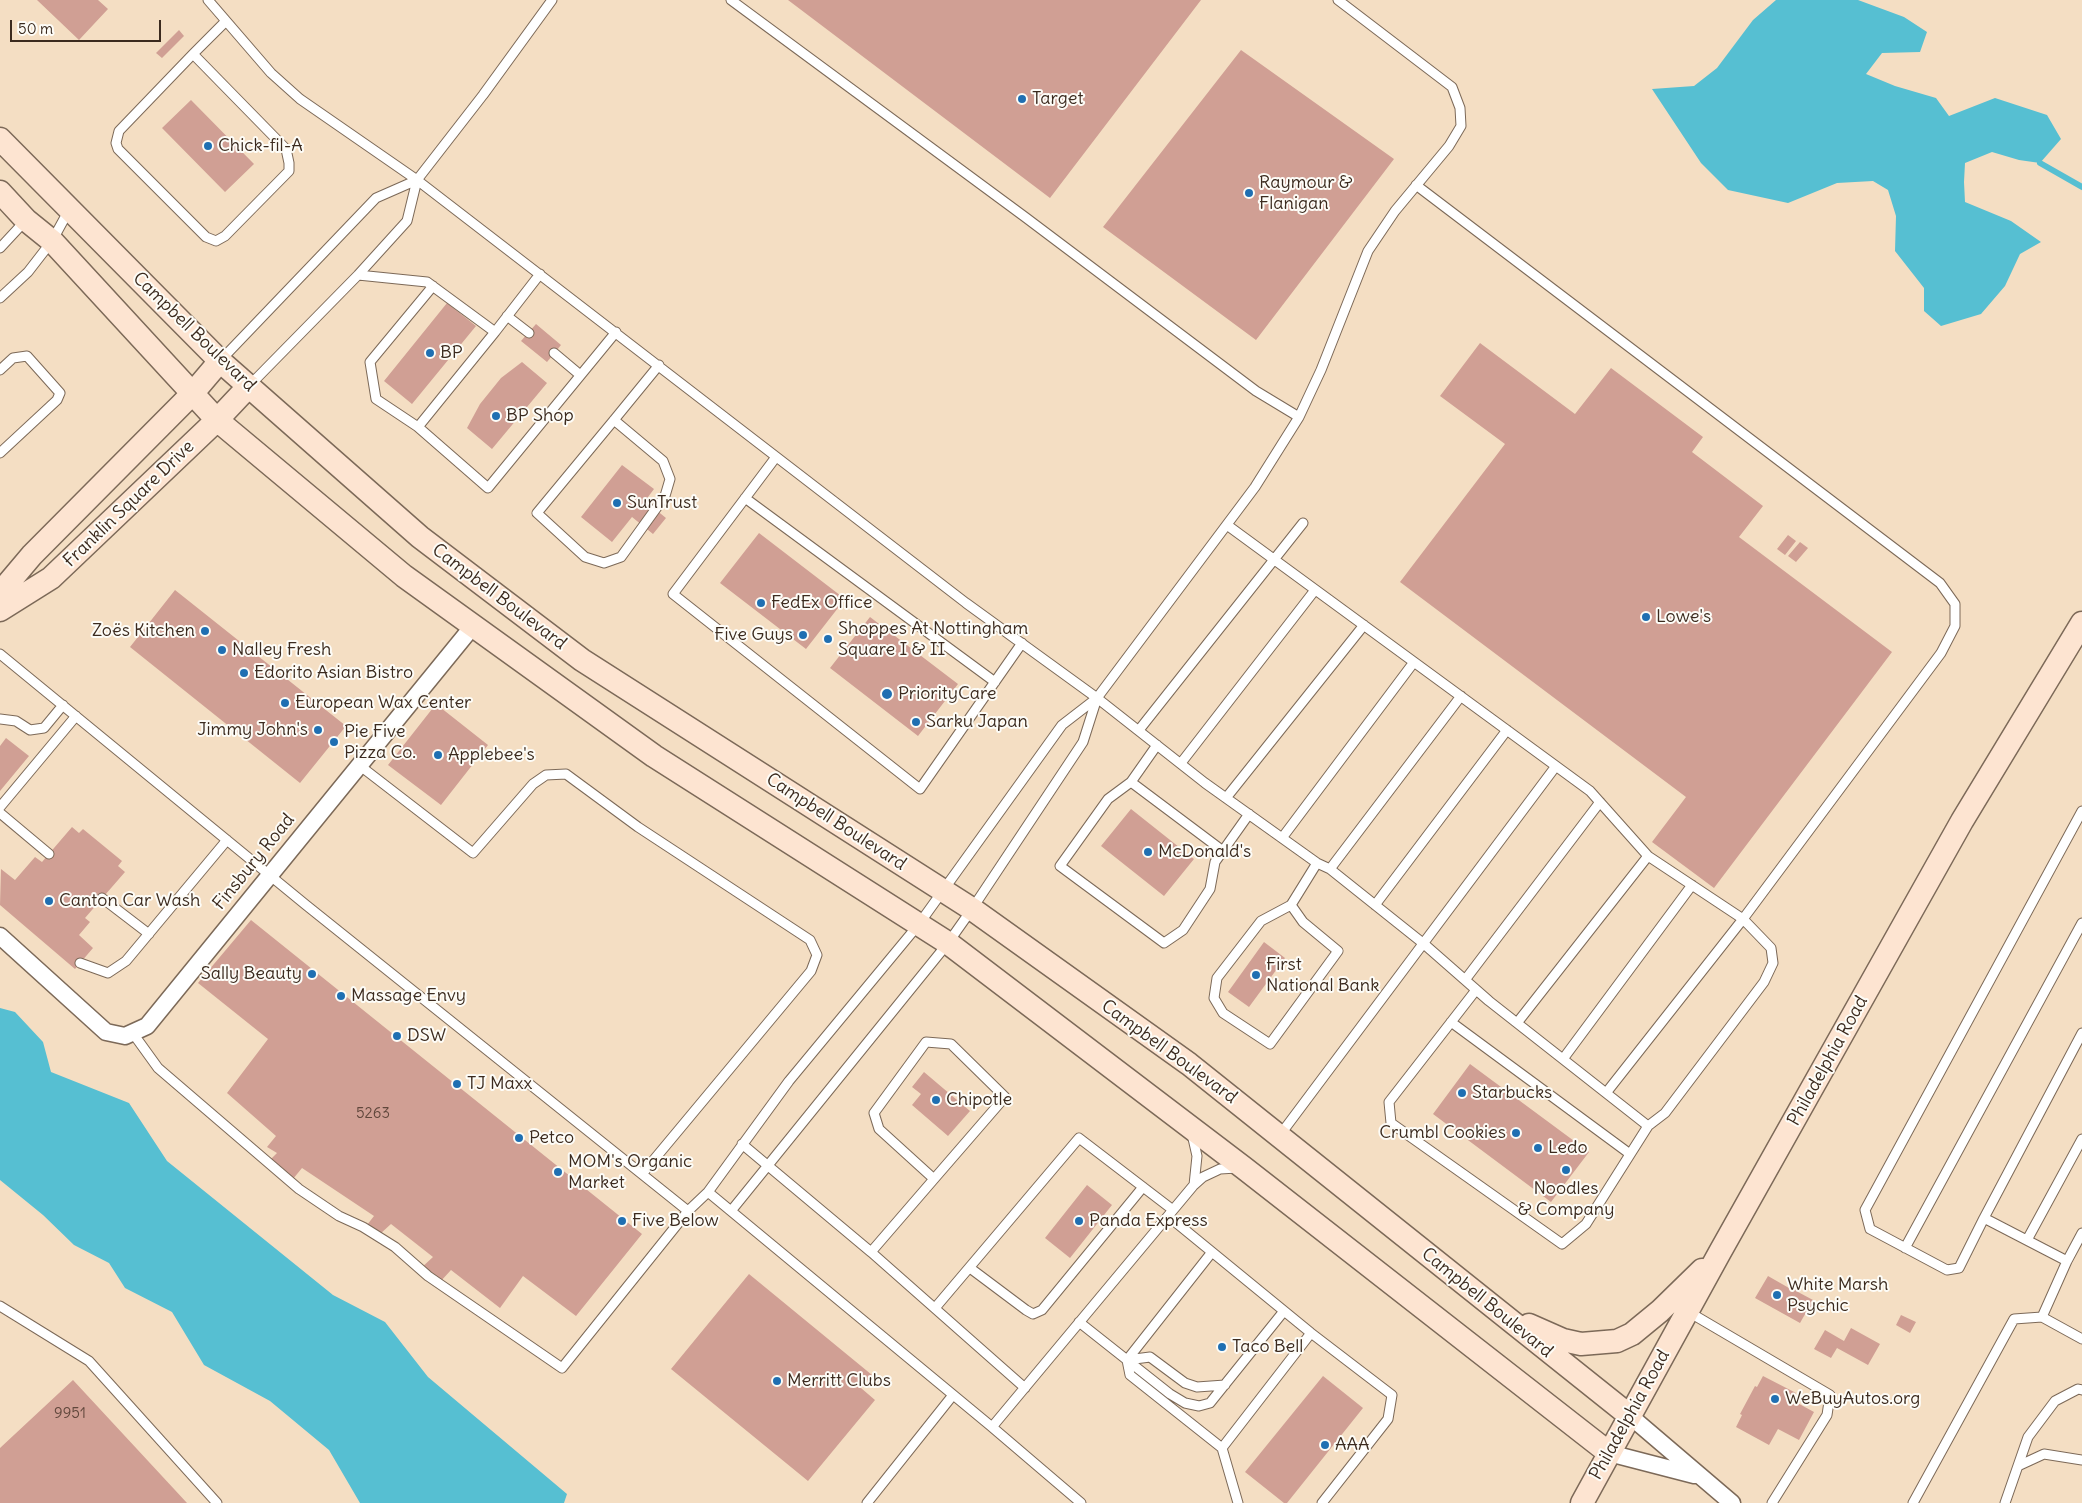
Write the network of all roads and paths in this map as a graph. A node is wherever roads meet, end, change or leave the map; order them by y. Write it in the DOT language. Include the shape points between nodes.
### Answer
graph roads {
  1 [pos="208,0"];
  2 [pos="552,0"];
  3 [pos="731,0"];
  4 [pos="1338,0"];
  5 [pos="226,21"];
  6 [pos="194,54"];
  7 [pos="0,139"];
  8 [pos="417,180"];
  9 [pos="1416,185"];
  10 [pos="0,192"];
  11 [pos="69,210"];
  12 [pos="26,220"];
  13 [pos="52,241"];
  14 [pos="0,248"];
  15 [pos="540,274"];
  16 [pos="358,275"];
  17 [pos="430,284"];
  18 [pos="0,298"];
  19 [pos="507,316"];
  20 [pos="495,332"];
  21 [pos="616,332"];
  22 [pos="529,333"];
  23 [pos="554,353"];
  24 [pos="220,361"];
  25 [pos="659,365"];
  26 [pos="0,370"];
  27 [pos="580,374"];
  28 [pos="249,386"];
  29 [pos="192,394"];
  30 [pos="1299,417"];
  31 [pos="217,420"];
  32 [pos="614,420"];
  33 [pos="418,427"];
  34 [pos="0,453"];
  35 [pos="776,457"];
  36 [pos="745,498"];
  37 [pos="1303,522"];
  38 [pos="1227,525"];
  39 [pos="1274,559"];
  40 [pos="1315,590"];
  41 [pos="0,593"];
  42 [pos="0,610"];
  43 [pos="2082,623"];
  44 [pos="1364,625"];
  45 [pos="473,626"];
  46 [pos="1022,644"];
  47 [pos="0,654"];
  48 [pos="1414,662"];
  49 [pos="995,682"];
  50 [pos="1461,696"];
  51 [pos="1097,698"];
  52 [pos="63,705"];
  53 [pos="76,716"];
  54 [pos="0,718"];
  55 [pos="1139,730"];
  56 [pos="1507,730"];
  57 [pos="1157,744"];
  58 [pos="1181,763"];
  59 [pos="359,765"];
  60 [pos="1556,766"];
  61 [pos="1131,782"];
  62 [pos="1226,798"];
  63 [pos="1600,802"];
  64 [pos="0,808"];
  65 [pos="2082,811"];
  66 [pos="0,813"];
  67 [pos="1249,814"];
  68 [pos="1282,838"];
  69 [pos="227,840"];
  70 [pos="1223,851"];
  71 [pos="49,854"];
  72 [pos="1648,856"];
  73 [pos="1317,863"];
  74 [pos="1330,869"];
  75 [pos="269,876"];
  76 [pos="1692,886"];
  77 [pos="943,890"];
  78 [pos="102,898"];
  79 [pos="1290,905"];
  80 [pos="1375,905"];
  81 [pos="972,909"];
  82 [pos="1743,920"];
  83 [pos="2082,923"];
  84 [pos="919,924"];
  85 [pos="149,934"];
  86 [pos="0,936"];
  87 [pos="948,942"];
  88 [pos="1424,944"];
  89 [pos="80,963"];
  90 [pos="1465,980"];
  91 [pos="1476,990"];
  92 [pos="1451,1022"];
  93 [pos="1517,1023"];
  94 [pos="132,1032"];
  95 [pos="2082,1033"];
  96 [pos="1563,1059"];
  97 [pos="1606,1093"];
  98 [pos="1190,1126"];
  99 [pos="1648,1126"];
  100 [pos="1280,1136"];
  101 [pos="2082,1138"];
  102 [pos="742,1144"];
  103 [pos="1630,1154"];
  104 [pos="769,1165"];
  105 [pos="1244,1168"];
  106 [pos="642,1174"];
  107 [pos="934,1179"];
  108 [pos="1193,1186"];
  109 [pos="1143,1187"];
  110 [pos="708,1192"];
  111 [pos="688,1211"];
  112 [pos="731,1212"];
  113 [pos="1171,1213"];
  114 [pos="1984,1218"];
  115 [pos="2082,1233"];
  116 [pos="2028,1240"];
  117 [pos="1905,1248"];
  118 [pos="871,1252"];
  119 [pos="1212,1252"];
  120 [pos="1720,1252"];
  121 [pos="2067,1261"];
  122 [pos="970,1268"];
  123 [pos="1490,1306"];
  124 [pos="935,1308"];
  125 [pos="2,1310"];
  126 [pos="1284,1311"];
  127 [pos="1687,1311"];
  128 [pos="2042,1317"];
  129 [pos="1079,1322"];
  130 [pos="1311,1333"];
  131 [pos="2082,1339"];
  132 [pos="1127,1360"];
  133 [pos="1225,1385"];
  134 [pos="1025,1388"];
  135 [pos="2082,1390"];
  136 [pos="952,1394"];
  137 [pos="1630,1416"];
  138 [pos="992,1427"];
  139 [pos="1222,1448"];
  140 [pos="1609,1453"];
  141 [pos="2082,1460"];
  142 [pos="2018,1466"];
  143 [pos="1698,1476"];
  144 [pos="217,1503"];
  145 [pos="867,1503"];
  146 [pos="1081,1503"];
  147 [pos="1238,1503"];
  148 [pos="1322,1503"];
  149 [pos="1582,1503"];
  150 [pos="1732,1503"];
  151 [pos="1772,1503"];
  152 [pos="1912,1503"];
  153 [pos="2005,1503"];
  1 -- 5 [label="lane"];
  2 -- 8 [label="lane" via="484,95"];
  3 -- 30 [label="lane" via="1256,391"];
  4 -- 9 [label="lane" via="1452,87 1460,108 1461,126 1450,146"];
  5 -- 6 [label="lane"];
  5 -- 8 [label="lane" via="271,73 300,99"];
  6 -- 6 [label="lane" via="120,131 116,143 118,149 206,237 216,241 225,236 289,171 290,163 286,149"];
  7 -- 11 [label="main road, Campbell Boulevard"];
  8 -- 15 [label="lane"];
  8 -- 16 [label="lane" via="406,221"];
  8 -- 24 [label="lane" via="376,198"];
  9 -- 30 [label="lane" via="1368,251"];
  9 -- 82 [label="lane" via="1940,583 1955,604 1955,626 1941,652"];
  10 -- 12 [label="main road, Campbell Boulevard"];
  11 -- 13 [label="lane"];
  11 -- 24 [label="main road, Campbell Boulevard"];
  12 -- 13 [label="main road, Campbell Boulevard"];
  12 -- 14 [label="lane"];
  13 -- 18 [label="lane" via="28,272"];
  13 -- 29 [label="main road, Campbell Boulevard"];
  15 -- 19 [label="lane"];
  15 -- 21 [label="lane"];
  16 -- 17 [label="lane"];
  16 -- 28 [label="lane"];
  17 -- 20 [label="lane"];
  17 -- 33 [label="lane" via="370,362 376,399"];
  19 -- 20 [label="lane"];
  19 -- 22 [label="lane"];
  20 -- 33 [label="lane"];
  21 -- 25 [label="lane"];
  21 -- 27 [label="lane"];
  23 -- 27 [label="lane"];
  24 -- 28 [label="main road, Campbell Boulevard"];
  24 -- 29 [label="main road, Franklin Square Drive"];
  25 -- 32 [label="lane"];
  25 -- 35 [label="lane"];
  26 -- 34 [label="lane" via="13,358 27,356 60,393 57,400"];
  27 -- 33 [label="lane" via="488,488"];
  28 -- 31 [label="main road, Franklin Square Drive"];
  28 -- 77 [label="main road, Campbell Boulevard" via="420,537 582,660"];
  29 -- 31 [label="main road, Campbell Boulevard"];
  29 -- 41 [label="main road, Franklin Square Drive" via="32,555"];
  30 -- 38 [label="lane"];
  31 -- 42 [label="main road, Franklin Square Drive" via="51,578"];
  31 -- 45 [label="main road, Campbell Boulevard" via="404,576"];
  32 -- 32 [label="lane" via="536,513 585,557 604,563 621,557 665,496 670,479 663,461"];
  35 -- 36 [label="lane"];
  35 -- 46 [label="lane"];
  36 -- 49 [label="lane"];
  36 -- 49 [label="lane" via="673,594 920,789"];
  37 -- 39 [label="lane"];
  38 -- 39 [label="lane"];
  38 -- 51 [label="lane"];
  39 -- 40 [label="lane"];
  39 -- 55 [label="lane"];
  40 -- 44 [label="lane"];
  40 -- 58 [label="lane"];
  43 -- 120 [label="main road, Philadelphia Road" via="1962,822"];
  44 -- 48 [label="lane"];
  44 -- 62 [label="lane"];
  45 -- 59 [label="street, Finsbury Road"];
  45 -- 84 [label="main road, Campbell Boulevard" via="654,756"];
  46 -- 49 [label="lane"];
  46 -- 51 [label="lane"];
  47 -- 52 [label="lane"];
  48 -- 50 [label="lane"];
  48 -- 68 [label="lane"];
  50 -- 56 [label="lane"];
  50 -- 74 [label="lane"];
  51 -- 55 [label="lane"];
  51 -- 77 [label="lane" via="1062,725"];
  51 -- 81 [label="lane" via="1083,742"];
  52 -- 53 [label="lane"];
  52 -- 54 [label="lane" via="44,728 30,730 16,721"];
  53 -- 64 [label="lane"];
  53 -- 69 [label="lane"];
  55 -- 57 [label="lane"];
  56 -- 60 [label="lane"];
  56 -- 80 [label="lane"];
  57 -- 58 [label="lane"];
  57 -- 61 [label="lane"];
  58 -- 62 [label="lane"];
  59 -- 75 [label="street, Finsbury Road"];
  59 -- 106 [label="lane" via="473,853 534,784 546,774 566,774 638,827 810,940 817,955 811,971"];
  60 -- 63 [label="lane"];
  60 -- 88 [label="lane"];
  61 -- 70 [label="lane"];
  61 -- 70 [label="lane" via="1108,799 1060,866 1164,943 1183,930 1210,889 1215,862"];
  62 -- 67 [label="lane"];
  63 -- 72 [label="lane"];
  63 -- 90 [label="lane"];
  65 -- 117 [label="lane" via="1865,1210 1870,1229"];
  66 -- 71 [label="lane"];
  67 -- 68 [label="lane"];
  67 -- 70 [label="lane"];
  68 -- 73 [label="lane"];
  69 -- 75 [label="lane"];
  69 -- 85 [label="lane"];
  72 -- 76 [label="lane"];
  72 -- 93 [label="lane"];
  73 -- 74 [label="lane"];
  73 -- 79 [label="lane"];
  74 -- 80 [label="lane"];
  75 -- 94 [label="street, Finsbury Road" via="147,1026"];
  75 -- 106 [label="lane"];
  76 -- 82 [label="lane"];
  76 -- 96 [label="lane"];
  77 -- 81 [label="main road, Campbell Boulevard"];
  77 -- 84 [label="lane"];
  78 -- 85 [label="lane"];
  79 -- 79 [label="lane" via="1262,921 1217,978 1214,998 1223,1013 1270,1044 1338,951 1303,922"];
  80 -- 88 [label="lane"];
  81 -- 87 [label="lane"];
  81 -- 100 [label="main road, Campbell Boulevard" via="1189,1064"];
  82 -- 97 [label="lane"];
  82 -- 99 [label="lane" via="1771,948 1773,963 1764,982 1665,1113"];
  83 -- 117 [label="lane"];
  84 -- 87 [label="main road, Campbell Boulevard"];
  84 -- 102 [label="lane" via="789,1081"];
  85 -- 89 [label="lane" via="126,961 108,973"];
  86 -- 94 [label="street" via="106,1032 125,1036"];
  87 -- 98 [label="main road, Campbell Boulevard"];
  87 -- 104 [label="lane"];
  88 -- 90 [label="lane"];
  88 -- 100 [label="lane"];
  90 -- 91 [label="lane"];
  91 -- 92 [label="lane"];
  91 -- 93 [label="lane"];
  92 -- 103 [label="lane"];
  92 -- 103 [label="lane" via="1389,1102 1391,1122 1562,1244 1586,1224"];
  93 -- 96 [label="lane"];
  94 -- 111 [label="lane" via="158,1068 299,1189 395,1247 428,1276 562,1368"];
  95 -- 114 [label="lane"];
  96 -- 97 [label="lane"];
  97 -- 99 [label="lane"];
  98 -- 105 [label="main road, Campbell Boulevard"];
  98 -- 108 [label="lane" via="1198,1156"];
  99 -- 103 [label="lane"];
  100 -- 123 [label="main road, Campbell Boulevard"];
  101 -- 116 [label="lane"];
  102 -- 104 [label="lane"];
  102 -- 110 [label="lane"];
  104 -- 112 [label="lane"];
  104 -- 118 [label="lane"];
  105 -- 108 [label="lane" via="1220,1169"];
  105 -- 140 [label="main road, Campbell Boulevard"];
  106 -- 111 [label="lane"];
  107 -- 107 [label="lane" via="1005,1096 951,1044 926,1042 874,1113 879,1129"];
  107 -- 118 [label="lane"];
  108 -- 113 [label="lane"];
  109 -- 113 [label="lane"];
  109 -- 122 [label="lane" via="1042,1310 1033,1314 1026,1310"];
  109 -- 122 [label="lane" via="1079,1138"];
  110 -- 111 [label="lane"];
  110 -- 112 [label="lane"];
  112 -- 136 [label="lane"];
  113 -- 119 [label="lane"];
  113 -- 129 [label="lane"];
  114 -- 116 [label="lane"];
  114 -- 117 [label="lane" via="1959,1268 1947,1270"];
  115 -- 121 [label="lane"];
  116 -- 121 [label="lane"];
  118 -- 124 [label="lane"];
  119 -- 126 [label="lane"];
  119 -- 132 [label="lane"];
  120 -- 123 [label="main road" via="1660,1311 1632,1334 1617,1340 1581,1344 1563,1340"];
  120 -- 127 [label="main road, Philadelphia Road"];
  121 -- 128 [label="lane"];
  122 -- 124 [label="lane"];
  123 -- 137 [label="main road, Campbell Boulevard"];
  124 -- 134 [label="lane"];
  125 -- 144 [label="lane" via="89,1361"];
  126 -- 130 [label="lane"];
  126 -- 133 [label="lane"];
  127 -- 137 [label="main road, Philadelphia Road"];
  127 -- 151 [label="lane" via="1830,1395 1826,1414"];
  128 -- 131 [label="lane"];
  128 -- 152 [label="lane" via="2014,1319"];
  129 -- 132 [label="lane"];
  129 -- 134 [label="lane"];
  130 -- 139 [label="lane"];
  130 -- 148 [label="lane" via="1392,1395 1388,1420"];
  132 -- 133 [label="lane" via="1150,1356 1185,1383 1197,1387"];
  132 -- 133 [label="lane" via="1185,1403 1199,1406 1210,1403"];
  132 -- 139 [label="lane" via="1130,1375"];
  134 -- 138 [label="lane"];
  135 -- 142 [label="lane" via="2055,1401 2028,1437"];
  136 -- 138 [label="lane"];
  136 -- 145 [label="lane"];
  137 -- 140 [label="main road, Philadelphia Road"];
  137 -- 143 [label="street, Campbell Boulevard"];
  138 -- 146 [label="lane"];
  139 -- 147 [label="lane"];
  140 -- 143 [label="street, Campbell Boulevard"];
  140 -- 149 [label="main road, Philadelphia Road"];
  141 -- 142 [label="lane" via="2044,1454"];
  142 -- 153 [label="lane"];
  143 -- 150 [label="street, Campbell Boulevard"];
}
